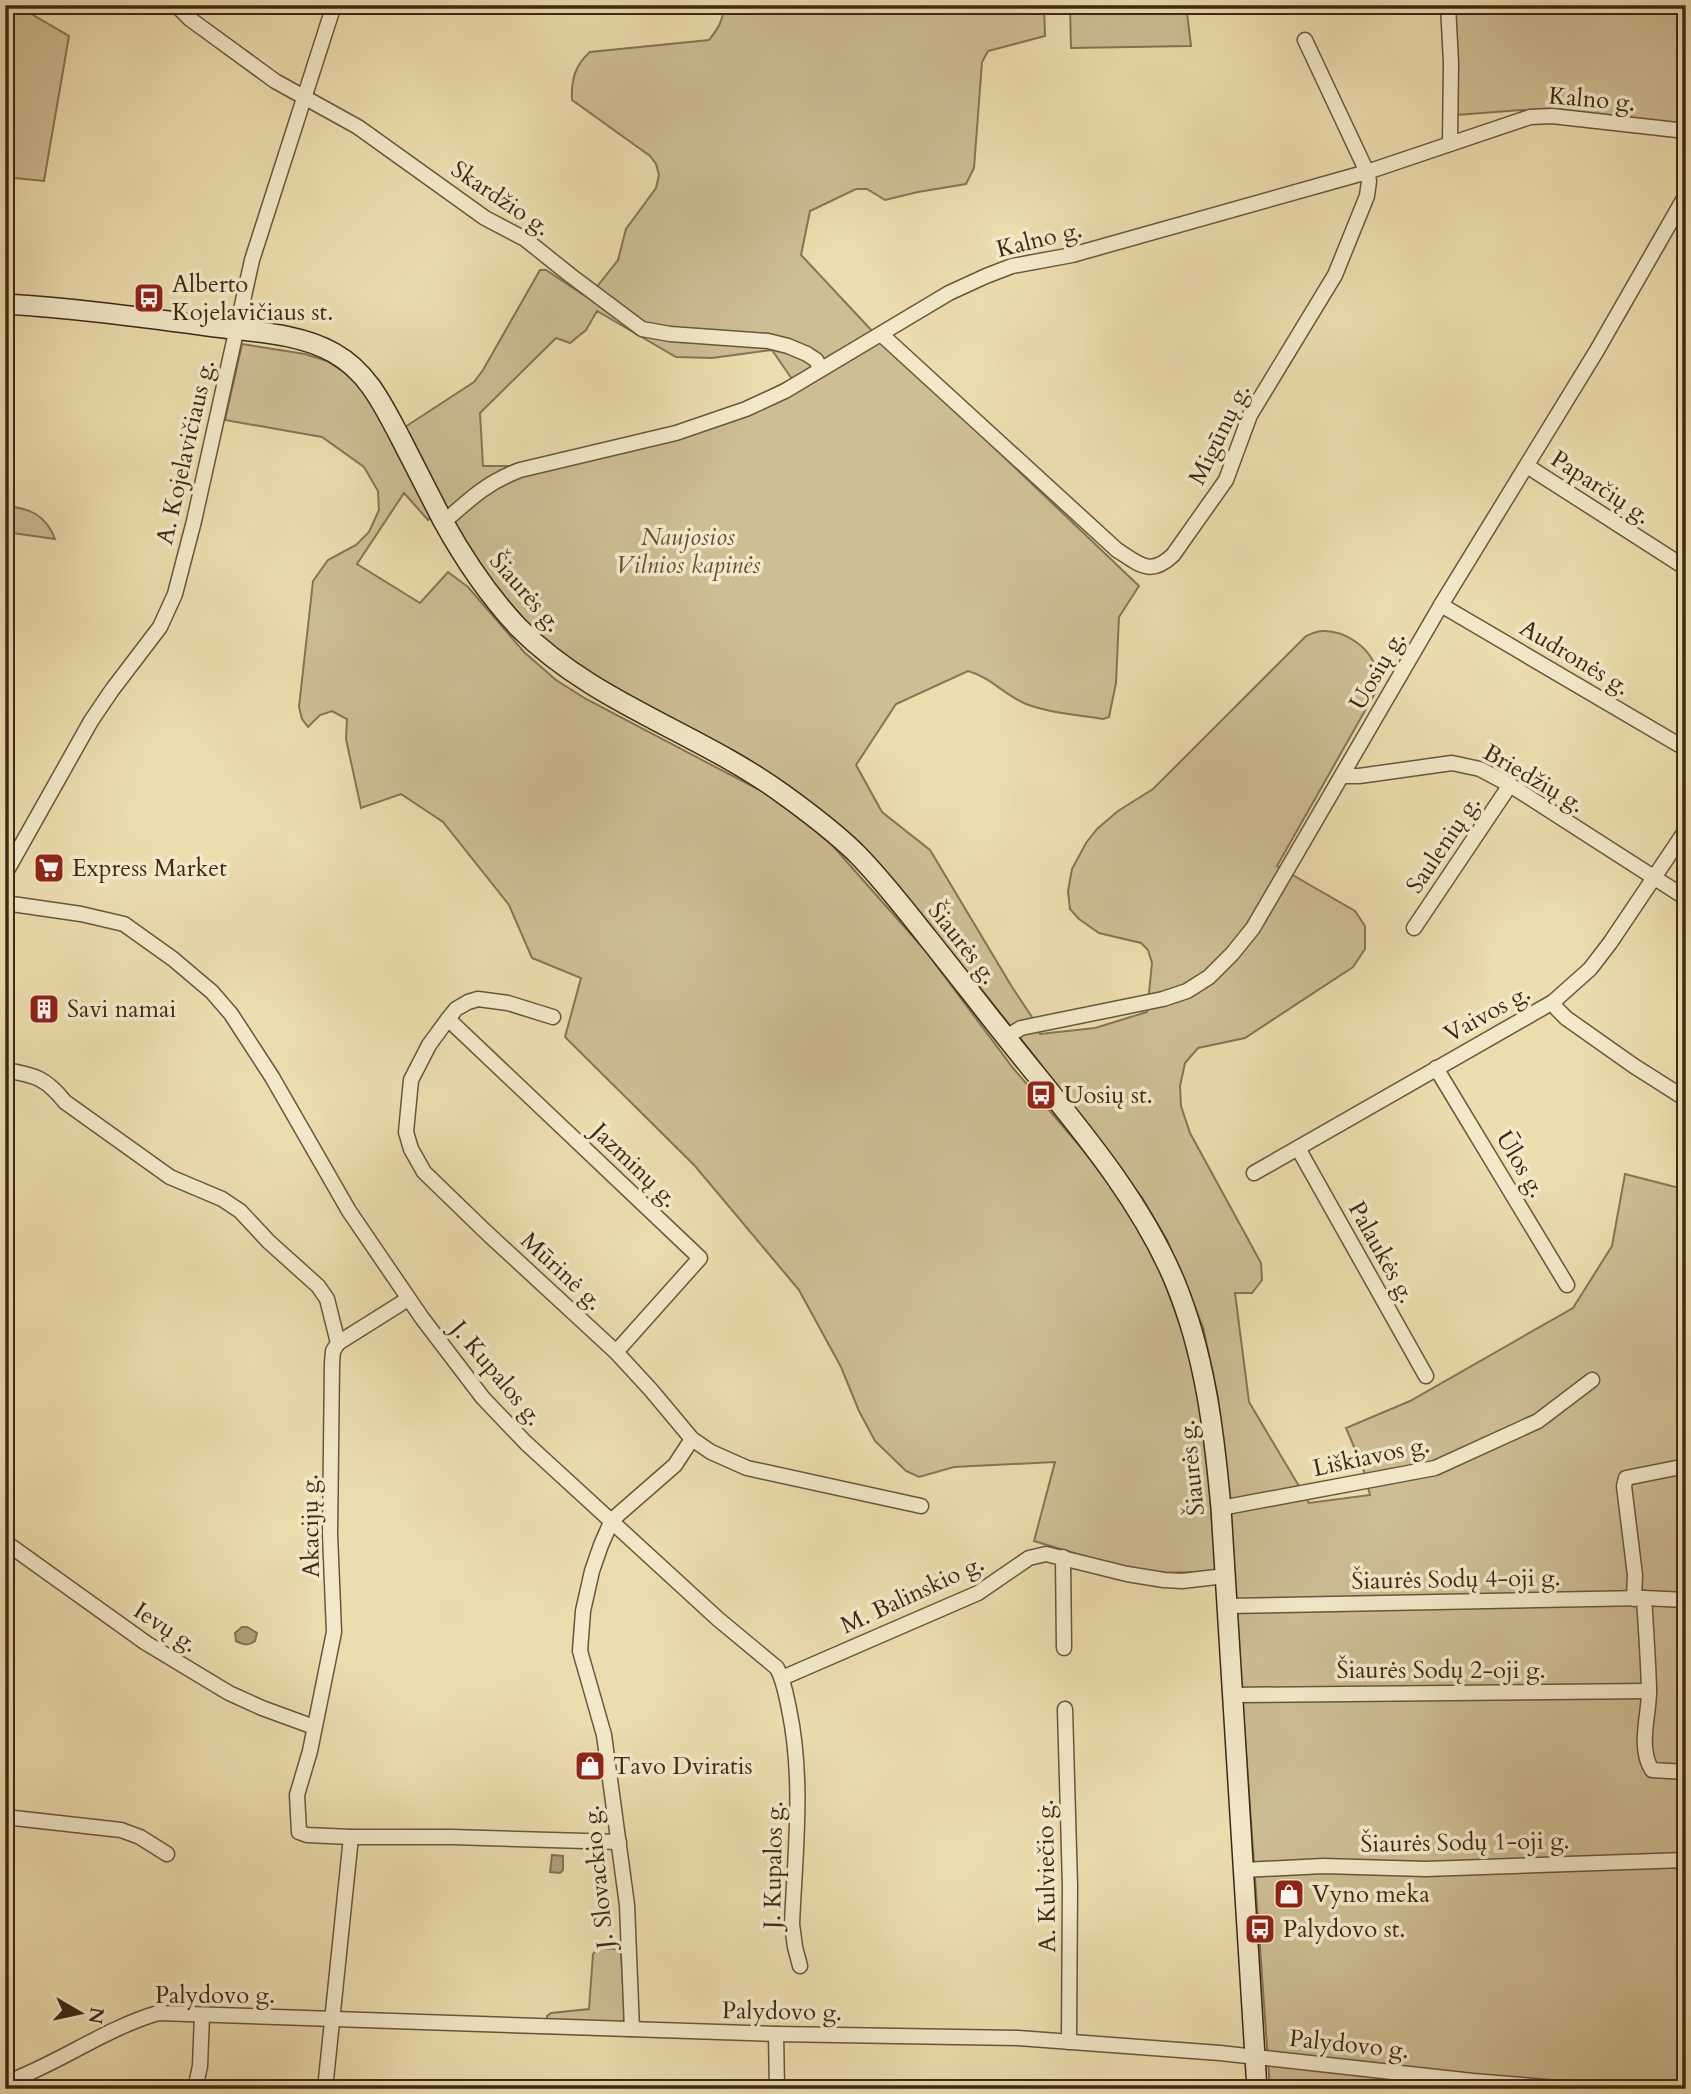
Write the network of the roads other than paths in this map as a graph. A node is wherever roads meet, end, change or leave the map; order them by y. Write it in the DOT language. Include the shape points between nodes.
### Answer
graph roads {
  1 [pos="176,5"];
  2 [pos="334,5"];
  3 [pos="1448,5"];
  4 [pos="1305,40"];
  5 [pos="303,98"];
  6 [pos="1686,131"];
  7 [pos="1450,143"];
  8 [pos="1367,172"];
  9 [pos="1686,195"];
  10 [pos="5,304"];
  11 [pos="236,330"];
  12 [pos="881,335"];
  13 [pos="821,369"];
  14 [pos="1527,466"];
  15 [pos="444,522"];
  16 [pos="1686,568"];
  17 [pos="1441,605"];
  18 [pos="1686,748"];
  19 [pos="1343,774"];
  20 [pos="1510,785"];
  21 [pos="1686,830"];
  22 [pos="5,874"];
  23 [pos="1655,878"];
  24 [pos="1686,898"];
  25 [pos="5,902"];
  26 [pos="1414,928"];
  27 [pos="1553,1002"];
  28 [pos="553,1017"];
  29 [pos="447,1019"];
  30 [pos="1006,1037"];
  31 [pos="1436,1068"];
  32 [pos="5,1070"];
  33 [pos="1686,1099"];
  34 [pos="1299,1150"];
  35 [pos="1254,1174"];
  36 [pos="1567,1285"];
  37 [pos="408,1299"];
  38 [pos="338,1342"];
  39 [pos="616,1352"];
  40 [pos="1426,1376"];
  41 [pos="1592,1380"];
  42 [pos="692,1440"];
  43 [pos="1686,1466"];
  44 [pos="921,1506"];
  45 [pos="1221,1508"];
  46 [pos="612,1520"];
  47 [pos="5,1542"];
  48 [pos="1063,1557"];
  49 [pos="1225,1576"];
  50 [pos="1639,1599"];
  51 [pos="1686,1600"];
  52 [pos="1227,1606"];
  53 [pos="1064,1648"];
  54 [pos="782,1678"];
  55 [pos="1649,1691"];
  56 [pos="1233,1695"];
  57 [pos="1065,1709"];
  58 [pos="314,1727"];
  59 [pos="1686,1772"];
  60 [pos="5,1817"];
  61 [pos="351,1837"];
  62 [pos="619,1842"];
  63 [pos="167,1854"];
  64 [pos="1686,1860"];
  65 [pos="1244,1870"];
  66 [pos="800,1966"];
  67 [pos="202,2015"];
  68 [pos="333,2020"];
  69 [pos="632,2029"];
  70 [pos="776,2034"];
  71 [pos="1069,2042"];
  72 [pos="1255,2056"];
  73 [pos="5,2083"];
  74 [pos="195,2089"];
  75 [pos="325,2089"];
  76 [pos="777,2089"];
  77 [pos="1257,2089"];
  78 [pos="1571,2089"];
  1 -- 5 [label="street, Skardžio g."];
  2 -- 5 [label="street, A. Kojelavičiaus g."];
  3 -- 7 [label="street"];
  4 -- 8 [label="street"];
  5 -- 11 [label="street, A. Kojelavičiaus g." via="252,260"];
  5 -- 13 [label="street, Skardžio g." via="358,127 485,218 525,239 642,329 768,341 807,354"];
  6 -- 7 [label="street, Kalno g." via="1530,117"];
  7 -- 8 [label="street, Kalno g."];
  8 -- 12 [label="street, Kalno g." via="1072,255 1012,266 949,293"];
  8 -- 12 [label="street, Migūnų g." via="1367,195 1335,275 1250,415 1226,480 1173,555 1158,566 1144,567 1117,550"];
  9 -- 14 [label="street, Uosių g."];
  10 -- 11 [label="main road, Šiaurės g."];
  11 -- 15 [label="main road, Šiaurės g." via="323,347 361,373 379,397"];
  11 -- 22 [label="street, A. Kojelavičiaus g." via="191,533 168,612 91,721"];
  12 -- 13 [label="street, Kalno g."];
  13 -- 15 [label="street, Kalno g." via="786,391 713,422 500,477"];
  14 -- 16 [label="street, Paparčių g."];
  14 -- 17 [label="street, Uosių g."];
  15 -- 30 [label="main road, Šiaurės g." via="484,587 558,663 780,791 857,854"];
  17 -- 18 [label="street, Audronės g."];
  17 -- 19 [label="street, Uosių g."];
  19 -- 20 [label="street, Briedžių g." via="1359,776 1452,763 1480,769"];
  19 -- 30 [label="street, Uosių g." via="1252,928 1209,977 1163,999 1021,1028"];
  20 -- 23 [label="street, Briedžių g."];
  20 -- 26 [label="street, Saulenių g."];
  21 -- 23 [label="street, Vaivos g."];
  23 -- 24 [label="street, Briedžių g."];
  23 -- 27 [label="street, Vaivos g." via="1590,969"];
  25 -- 37 [label="street, J. Kupalos g." via="124,924 212,992 272,1077 349,1210"];
  27 -- 31 [label="street, Vaivos g."];
  27 -- 33 [label="street" via="1566,1018"];
  28 -- 29 [label="street, Mūrinė g." via="478,999 456,1009"];
  29 -- 39 [label="street, Mūrinė g." via="411,1080 406,1132 411,1149 432,1181"];
  29 -- 39 [label="street, Jazminų g." via="700,1258"];
  30 -- 45 [label="main road, Šiaurės g." via="1112,1172 1174,1280 1205,1377"];
  31 -- 34 [label="street, Vaivos g."];
  31 -- 36 [label="street, Ūlos g."];
  32 -- 38 [label="street, Akacijų g." via="52,1086 65,1102 170,1177 240,1211 318,1286 327,1299"];
  34 -- 35 [label="street, Vaivos g."];
  34 -- 40 [label="street, Palaukės g."];
  37 -- 38 [label="street"];
  37 -- 46 [label="street, J. Kupalos g." via="506,1423"];
  38 -- 58 [label="street, Akacijų g." via="332,1363 334,1632"];
  39 -- 42 [label="street, Mūrinė g."];
  41 -- 45 [label="street, Liškiavos g." via="1538,1420 1435,1468"];
  42 -- 44 [label="street, Mūrinė g." via="747,1468"];
  42 -- 46 [label="street" via="676,1465"];
  43 -- 50 [label="street" via="1626,1478"];
  45 -- 49 [label="main road, Šiaurės g."];
  46 -- 54 [label="street, J. Kupalos g." via="777,1668"];
  46 -- 62 [label="street, J. Slovackio g." via="592,1571 580,1651 604,1735"];
  47 -- 58 [label="street, Ievų g." via="146,1643 229,1693"];
  48 -- 49 [label="street, M. Balinskio g." via="1164,1580"];
  48 -- 53 [label="street"];
  48 -- 54 [label="street, M. Balinskio g." via="1029,1558 978,1593"];
  49 -- 52 [label="main road, Šiaurės g."];
  50 -- 51 [label="street, Šiaurės Sodų 4-oji g."];
  50 -- 52 [label="street, Šiaurės Sodų 4-oji g."];
  50 -- 55 [label="street"];
  52 -- 56 [label="main road, Šiaurės g."];
  54 -- 66 [label="street, J. Kupalos g." via="798,1766 792,1924"];
  55 -- 56 [label="street, Šiaurės Sodų 2-oji g."];
  55 -- 59 [label="street" via="1644,1746 1648,1764 1652,1769"];
  56 -- 65 [label="main road, Šiaurės g."];
  57 -- 71 [label="street, A. Kulviečio g."];
  58 -- 61 [label="street, Akacijų g." via="297,1795 299,1832"];
  60 -- 63 [label="street" via="121,1830"];
  61 -- 62 [label="street, Akacijų g."];
  61 -- 68 [label="street"];
  62 -- 69 [label="street, J. Slovackio g." via="627,1905"];
  64 -- 65 [label="street, Šiaurės Sodų 1-oji g."];
  65 -- 72 [label="main road, Šiaurės g."];
  67 -- 68 [label="street, Palydovo g."];
  67 -- 73 [label="street, Palydovo g." via="159,2013 131,2022"];
  67 -- 74 [label="street"];
  68 -- 69 [label="street, Palydovo g."];
  68 -- 75 [label="street"];
  69 -- 70 [label="street, Palydovo g."];
  70 -- 71 [label="street, Palydovo g."];
  70 -- 76 [label="street"];
  71 -- 72 [label="street, Palydovo g."];
  72 -- 77 [label="main road, Šiaurės g."];
  72 -- 78 [label="street, Palydovo g."];
}
